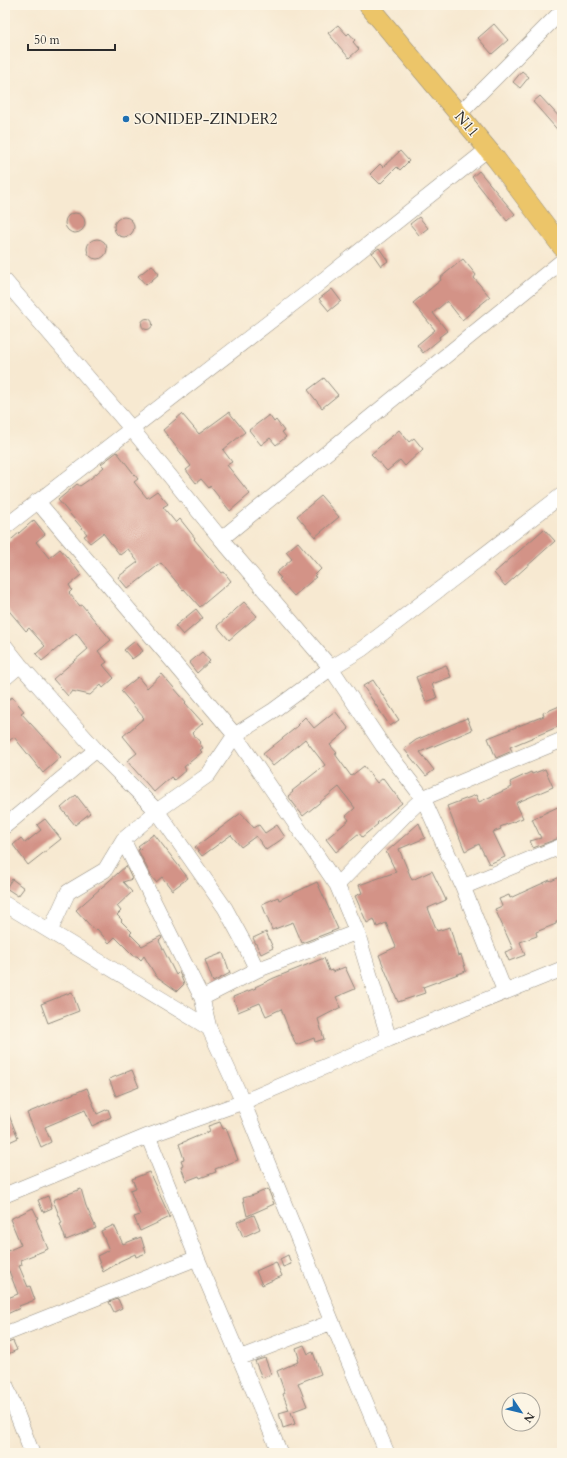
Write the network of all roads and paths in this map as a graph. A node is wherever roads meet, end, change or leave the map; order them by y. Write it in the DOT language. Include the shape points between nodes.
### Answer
graph roads {
  1 [pos="368,5"];
  2 [pos="562,11"];
  3 [pos="459,114"];
  4 [pos="488,149"];
  5 [pos="562,247"];
  6 [pos="562,261"];
  7 [pos="5,281"];
  8 [pos="131,428"];
  9 [pos="562,495"];
  10 [pos="37,501"];
  11 [pos="5,527"];
  12 [pos="221,539"];
  13 [pos="5,646"];
  14 [pos="20,665"];
  15 [pos="330,668"];
  16 [pos="5,678"];
  17 [pos="235,735"];
  18 [pos="562,740"];
  19 [pos="96,750"];
  20 [pos="423,798"];
  21 [pos="157,811"];
  22 [pos="5,826"];
  23 [pos="123,840"];
  24 [pos="562,846"];
  25 [pos="337,884"];
  26 [pos="463,887"];
  27 [pos="5,904"];
  28 [pos="50,931"];
  29 [pos="356,932"];
  30 [pos="562,969"];
  31 [pos="257,970"];
  32 [pos="505,992"];
  33 [pos="202,998"];
  34 [pos="209,1028"];
  35 [pos="389,1039"];
  36 [pos="243,1102"];
  37 [pos="148,1136"];
  38 [pos="5,1195"];
  39 [pos="197,1258"];
  40 [pos="332,1322"];
  41 [pos="5,1334"];
  42 [pos="239,1358"];
  43 [pos="5,1383"];
  44 [pos="32,1453"];
  45 [pos="280,1453"];
  46 [pos="387,1453"];
  1 -- 3 [label="main road, N11"];
  2 -- 3 [label="street"];
  3 -- 4 [label="main road, N11"];
  4 -- 5 [label="main road, N11"];
  4 -- 8 [label="street"];
  6 -- 12 [label="street"];
  7 -- 8 [label="street"];
  8 -- 10 [label="street"];
  8 -- 12 [label="street"];
  9 -- 15 [label="street" via="362,649"];
  10 -- 11 [label="street"];
  10 -- 17 [label="street"];
  12 -- 15 [label="street"];
  13 -- 14 [label="street"];
  14 -- 16 [label="street"];
  14 -- 19 [label="street"];
  15 -- 17 [label="street" via="274,710"];
  15 -- 20 [label="street" via="383,746"];
  17 -- 21 [label="street" via="208,775"];
  17 -- 25 [label="street"];
  18 -- 20 [label="street"];
  19 -- 21 [label="street"];
  19 -- 22 [label="street"];
  20 -- 25 [label="street"];
  20 -- 26 [label="street"];
  21 -- 23 [label="street"];
  21 -- 31 [label="street" via="225,908"];
  23 -- 28 [label="street" via="105,870 68,892"];
  23 -- 33 [label="street"];
  24 -- 26 [label="street"];
  25 -- 29 [label="street"];
  26 -- 32 [label="street"];
  27 -- 28 [label="street"];
  28 -- 34 [label="street"];
  29 -- 31 [label="street"];
  29 -- 35 [label="street"];
  30 -- 32 [label="street"];
  31 -- 33 [label="street"];
  32 -- 35 [label="street"];
  33 -- 34 [label="street"];
  34 -- 36 [label="street"];
  35 -- 36 [label="street"];
  36 -- 37 [label="street"];
  36 -- 40 [label="street"];
  37 -- 38 [label="street"];
  37 -- 39 [label="street"];
  39 -- 41 [label="street"];
  39 -- 42 [label="street"];
  40 -- 42 [label="street"];
  40 -- 46 [label="street"];
  42 -- 45 [label="street"];
  43 -- 44 [label="street"];
}
